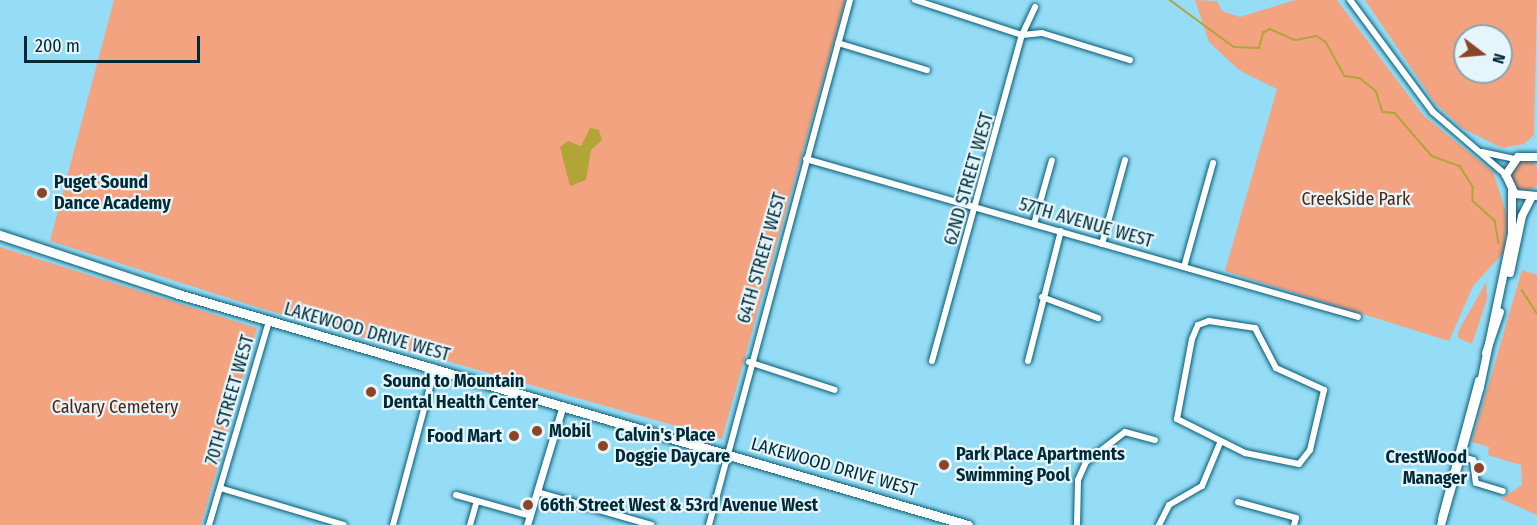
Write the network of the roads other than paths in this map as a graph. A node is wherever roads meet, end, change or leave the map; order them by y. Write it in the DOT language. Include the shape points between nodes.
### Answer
graph roads {
  1 [pos="850,0"];
  2 [pos="915,0"];
  3 [pos="1350,0"];
  4 [pos="1035,7"];
  5 [pos="1023,35"];
  6 [pos="838,43"];
  7 [pos="1130,60"];
  8 [pos="927,70"];
  9 [pos="1537,146"];
  10 [pos="1477,150"];
  11 [pos="1533,155"];
  12 [pos="806,159"];
  13 [pos="1514,159"];
  14 [pos="1052,160"];
  15 [pos="1125,160"];
  16 [pos="1213,163"];
  17 [pos="1506,175"];
  18 [pos="1512,192"];
  19 [pos="1534,197"];
  20 [pos="977,207"];
  21 [pos="1034,224"];
  22 [pos="1061,231"];
  23 [pos="0,235"];
  24 [pos="1102,244"];
  25 [pos="1184,267"];
  26 [pos="1042,297"];
  27 [pos="1358,317"];
  28 [pos="1098,318"];
  29 [pos="269,321"];
  30 [pos="1486,353"];
  31 [pos="932,361"];
  32 [pos="1028,361"];
  33 [pos="748,362"];
  34 [pos="435,368"];
  35 [pos="836,390"];
  36 [pos="562,405"];
  37 [pos="1155,440"];
  38 [pos="1220,443"];
  39 [pos="726,452"];
  40 [pos="1459,456"];
  41 [pos="220,488"];
  42 [pos="1503,490"];
  43 [pos="537,492"];
  44 [pos="456,495"];
  45 [pos="477,501"];
  46 [pos="1238,502"];
  47 [pos="936,514"];
  48 [pos="530,516"];
  49 [pos="1442,524"];
  50 [pos="209,525"];
  51 [pos="344,525"];
  52 [pos="393,525"];
  53 [pos="470,525"];
  54 [pos="527,525"];
  55 [pos="651,525"];
  56 [pos="708,525"];
  57 [pos="933,525"];
  58 [pos="968,525"];
  59 [pos="1077,525"];
  60 [pos="1159,525"];
  61 [pos="1294,525"];
  1 -- 6 [label="street, 64TH STREET WEST"];
  2 -- 5 [label="street"];
  3 -- 10 [label="street" via="1432,112"];
  4 -- 5 [label="street, 62ND STREET WEST"];
  5 -- 7 [label="street" via="1042,33"];
  5 -- 20 [label="street, 62ND STREET WEST"];
  6 -- 8 [label="street"];
  6 -- 12 [label="street, 64TH STREET WEST"];
  9 -- 11 [label="main road"];
  10 -- 13 [label="street"];
  10 -- 17 [label="street"];
  11 -- 13 [label="main road"];
  12 -- 20 [label="street, 57TH AVENUE WEST"];
  12 -- 33 [label="street, 64TH STREET WEST"];
  13 -- 17 [label="main road"];
  14 -- 21 [label="street"];
  15 -- 24 [label="street"];
  16 -- 25 [label="street"];
  17 -- 18 [label="main road"];
  18 -- 19 [label="main road"];
  18 -- 30 [label="main road" via="1512,234"];
  19 -- 30 [label="main road" via="1522,216"];
  20 -- 21 [label="street, 57TH AVENUE WEST"];
  20 -- 31 [label="street, 62ND STREET WEST"];
  21 -- 22 [label="street, 57TH AVENUE WEST"];
  22 -- 24 [label="street, 57TH AVENUE WEST"];
  22 -- 26 [label="street"];
  23 -- 29 [label="main road, LAKEWOOD DRIVE WEST"];
  24 -- 25 [label="street, 57TH AVENUE WEST"];
  25 -- 27 [label="street, 57TH AVENUE WEST"];
  26 -- 28 [label="street"];
  26 -- 32 [label="street"];
  29 -- 34 [label="main road, LAKEWOOD DRIVE WEST"];
  29 -- 41 [label="street, 70TH STREET WEST"];
  30 -- 40 [label="main road"];
  33 -- 35 [label="street"];
  33 -- 39 [label="street, 64TH STREET WEST"];
  34 -- 36 [label="main road, LAKEWOOD DRIVE WEST"];
  34 -- 52 [label="street"];
  36 -- 39 [label="main road, LAKEWOOD DRIVE WEST"];
  36 -- 43 [label="street"];
  37 -- 59 [label="street" via="1125,432 1086,462 1078,480"];
  38 -- 38 [label="street" via="1299,464 1310,450 1324,390 1276,368 1255,328 1209,321 1196,328 1177,419"];
  38 -- 60 [label="street" via="1202,486 1169,505"];
  39 -- 47 [label="main road, LAKEWOOD DRIVE WEST"];
  39 -- 56 [label="street, 64TH STREET WEST"];
  40 -- 42 [label="street" via="1473,460 1476,483"];
  40 -- 49 [label="main road"];
  41 -- 50 [label="street, 70TH STREET WEST"];
  41 -- 51 [label="street"];
  43 -- 48 [label="street"];
  43 -- 55 [label="street"];
  44 -- 45 [label="street"];
  45 -- 48 [label="street"];
  45 -- 53 [label="street"];
  46 -- 61 [label="street" via="1296,518"];
  47 -- 57 [label="street"];
  47 -- 58 [label="main road, LAKEWOOD DRIVE WEST"];
  48 -- 54 [label="street"];
}
